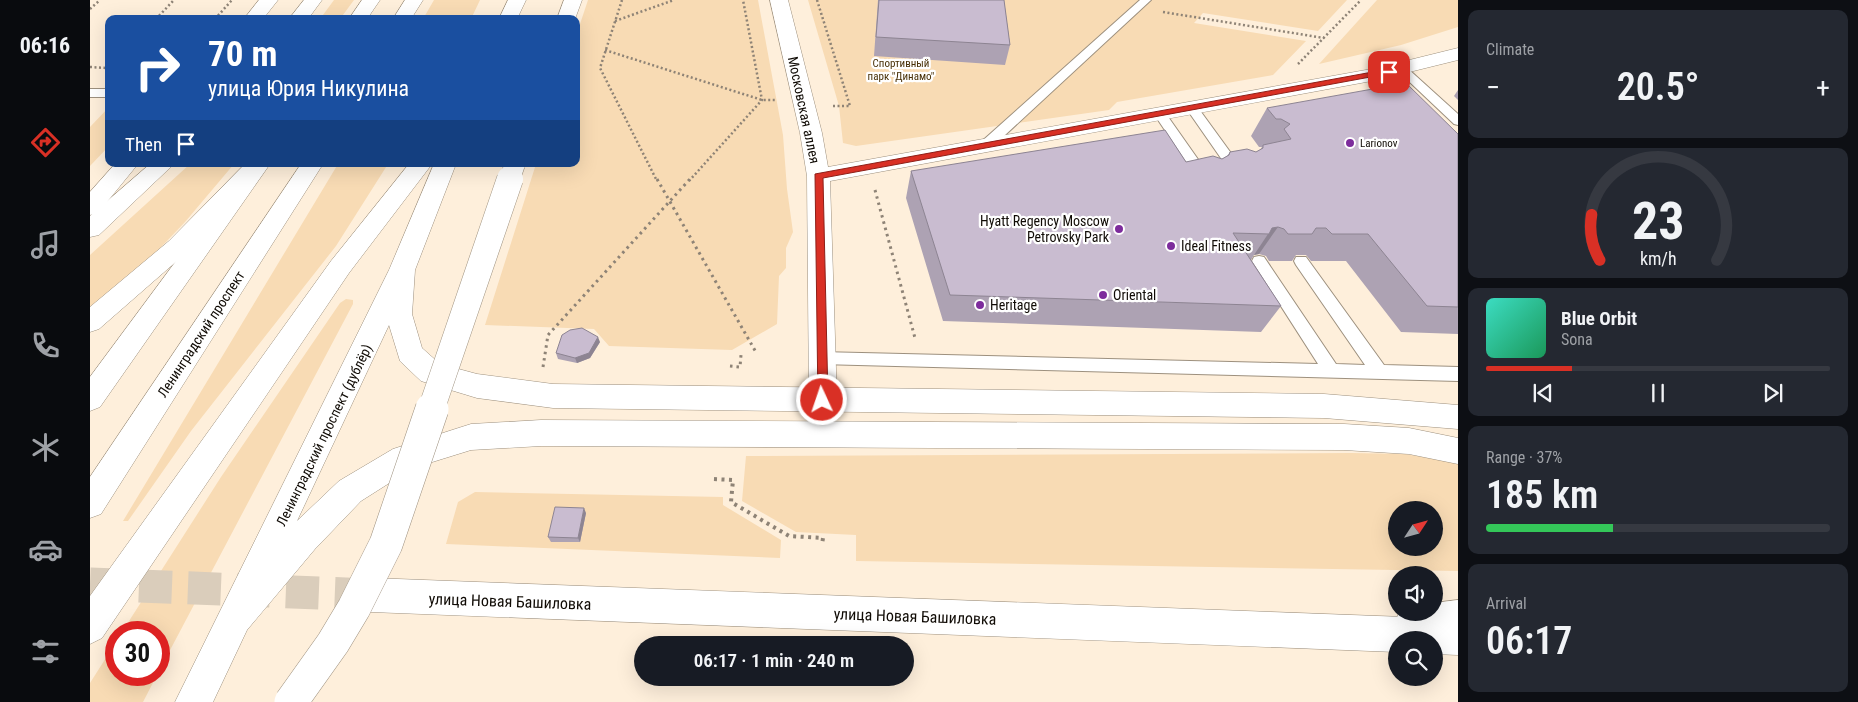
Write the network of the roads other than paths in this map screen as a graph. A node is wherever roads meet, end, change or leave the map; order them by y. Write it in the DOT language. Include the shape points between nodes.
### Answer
graph roads {
  1 [pos="269,0"];
  2 [pos="313,0"];
  3 [pos="371,0"];
  4 [pos="414,0"];
  5 [pos="517,0"];
  6 [pos="573,0"];
  7 [pos="779,0"];
  8 [pos="1142,4"];
  9 [pos="256,15"];
  10 [pos="301,15"];
  11 [pos="361,15"];
  12 [pos="405,15"];
  13 [pos="510,15"];
  14 [pos="567,15"];
  15 [pos="1458,54"];
  16 [pos="1402,69"];
  17 [pos="1376,74"];
  18 [pos="90,93"];
  19 [pos="105,93"];
  20 [pos="1192,108"];
  21 [pos="1412,109"];
  22 [pos="1160,114"];
  23 [pos="1458,121"];
  24 [pos="985,146"];
  25 [pos="1187,153"];
  26 [pos="1246,155"];
  27 [pos="1228,158"];
  28 [pos="124,167"];
  29 [pos="160,167"];
  30 [pos="255,167"];
  31 [pos="256,167"];
  32 [pos="310,167"];
  33 [pos="419,167"];
  34 [pos="444,167"];
  35 [pos="514,167"];
  36 [pos="1240,174"];
  37 [pos="818,176"];
  38 [pos="1206,182"];
  39 [pos="90,207"];
  40 [pos="90,229"];
  41 [pos="1259,260"];
  42 [pos="1301,261"];
  43 [pos="402,270"];
  44 [pos="90,322"];
  45 [pos="820,358"];
  46 [pos="1331,370"];
  47 [pos="1379,372"];
  48 [pos="1458,374"];
  49 [pos="90,400"];
  50 [pos="822,400"];
  51 [pos="1458,417"];
  52 [pos="1458,451"];
  53 [pos="90,504"];
  54 [pos="371,596"];
  55 [pos="237,617"];
  56 [pos="1458,617"];
  57 [pos="90,626"];
  58 [pos="1352,633"];
  59 [pos="1458,637"];
  60 [pos="195,702"];
  61 [pos="291,702"];
  1 -- 9 [label="main road"];
  2 -- 10 [label="main road"];
  3 -- 11 [label="main road"];
  4 -- 12 [label="main road"];
  5 -- 13 [label="main road"];
  6 -- 14 [label="main road"];
  7 -- 37 [label="main road, Московская аллея"];
  8 -- 24 [label="lane"];
  15 -- 16 [label="main road"];
  16 -- 17 [label="main road"];
  16 -- 23 [label="lane"];
  17 -- 20 [label="main road"];
  17 -- 21 [label="lane"];
  18 -- 19 [label="lane"];
  20 -- 22 [label="main road"];
  20 -- 27 [label="lane"];
  22 -- 24 [label="main road"];
  22 -- 25 [label="lane"];
  24 -- 37 [label="main road"];
  25 -- 27 [label="lane"];
  25 -- 38 [label="lane"];
  26 -- 27 [label="lane"];
  27 -- 36 [label="lane"];
  28 -- 39 [label="main road"];
  29 -- 40 [label="main road"];
  30 -- 44 [label="main road" via="181,246 136,287"];
  31 -- 49 [label="main road"];
  32 -- 53 [label="main road, Ленинградский проспект"];
  33 -- 57 [label="main road" via="340,267"];
  34 -- 43 [label="main road, Ленинградский проспект (дублёр)"];
  35 -- 61 [label="main road, bridge" via="386,544 342,629"];
  37 -- 45 [label="main road, Московская аллея"];
  41 -- 46 [label="lane"];
  42 -- 47 [label="lane"];
  43 -- 50 [label="main road" via="399,314 410,353 430,373 477,386 553,396"];
  43 -- 55 [label="main road, Ленинградский проспект (дублёр)"];
  45 -- 46 [label="lane"];
  45 -- 50 [label="main road, Московская аллея"];
  46 -- 47 [label="lane"];
  47 -- 48 [label="lane"];
  50 -- 51 [label="main road" via="1324,406"];
  52 -- 55 [label="main road" via="1409,441 1344,437 541,433 472,437 404,458 350,491 303,538"];
  54 -- 58 [label="main road, улица Новая Башиловка"];
  55 -- 60 [label="main road, Ленинградский проспект (дублёр)"];
  56 -- 58 [label="main road"];
  58 -- 59 [label="main road, улица Новая Башиловка"];
}
